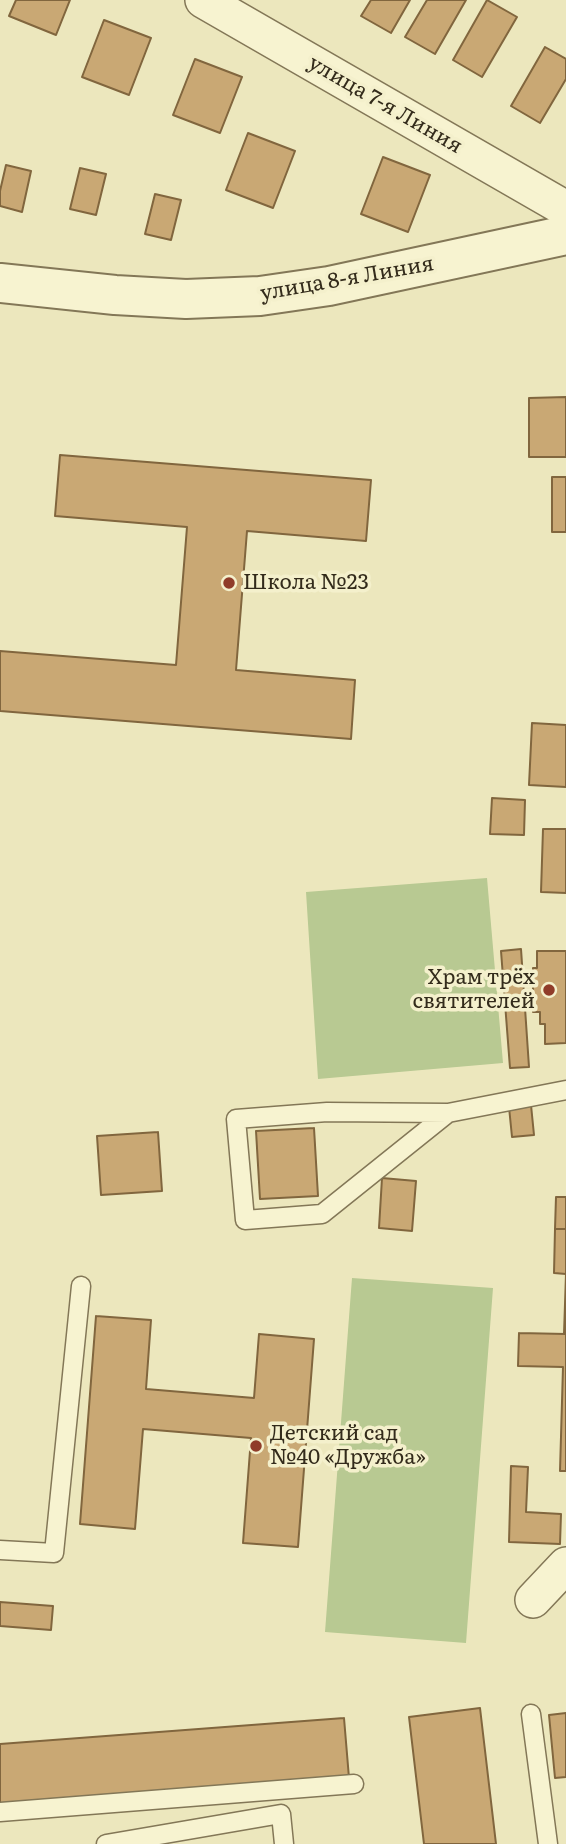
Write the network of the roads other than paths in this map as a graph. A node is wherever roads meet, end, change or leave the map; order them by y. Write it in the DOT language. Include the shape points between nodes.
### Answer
graph roads {
  1 [pos="203,0"];
  2 [pos="566,209"];
  3 [pos="566,236"];
  4 [pos="0,283"];
  5 [pos="566,1090"];
  6 [pos="448,1112"];
  7 [pos="81,1286"];
  8 [pos="0,1549"];
  9 [pos="566,1565"];
  10 [pos="533,1600"];
  11 [pos="531,1714"];
  12 [pos="354,1784"];
  13 [pos="0,1812"];
  14 [pos="106,1844"];
  15 [pos="284,1844"];
  16 [pos="548,1844"];
  1 -- 2 [label="street, улица 7-я Линия"];
  3 -- 4 [label="street, улица 8-я Линия" via="260,296 186,299"];
  5 -- 6 [label="lane"];
  6 -- 6 [label="lane" via="322,1214 245,1220 236,1119 327,1112"];
  7 -- 8 [label="lane" via="54,1553"];
  9 -- 10 [label="street"];
  11 -- 16 [label="lane"];
  12 -- 13 [label="lane"];
  14 -- 15 [label="lane" via="281,1814"];
}
